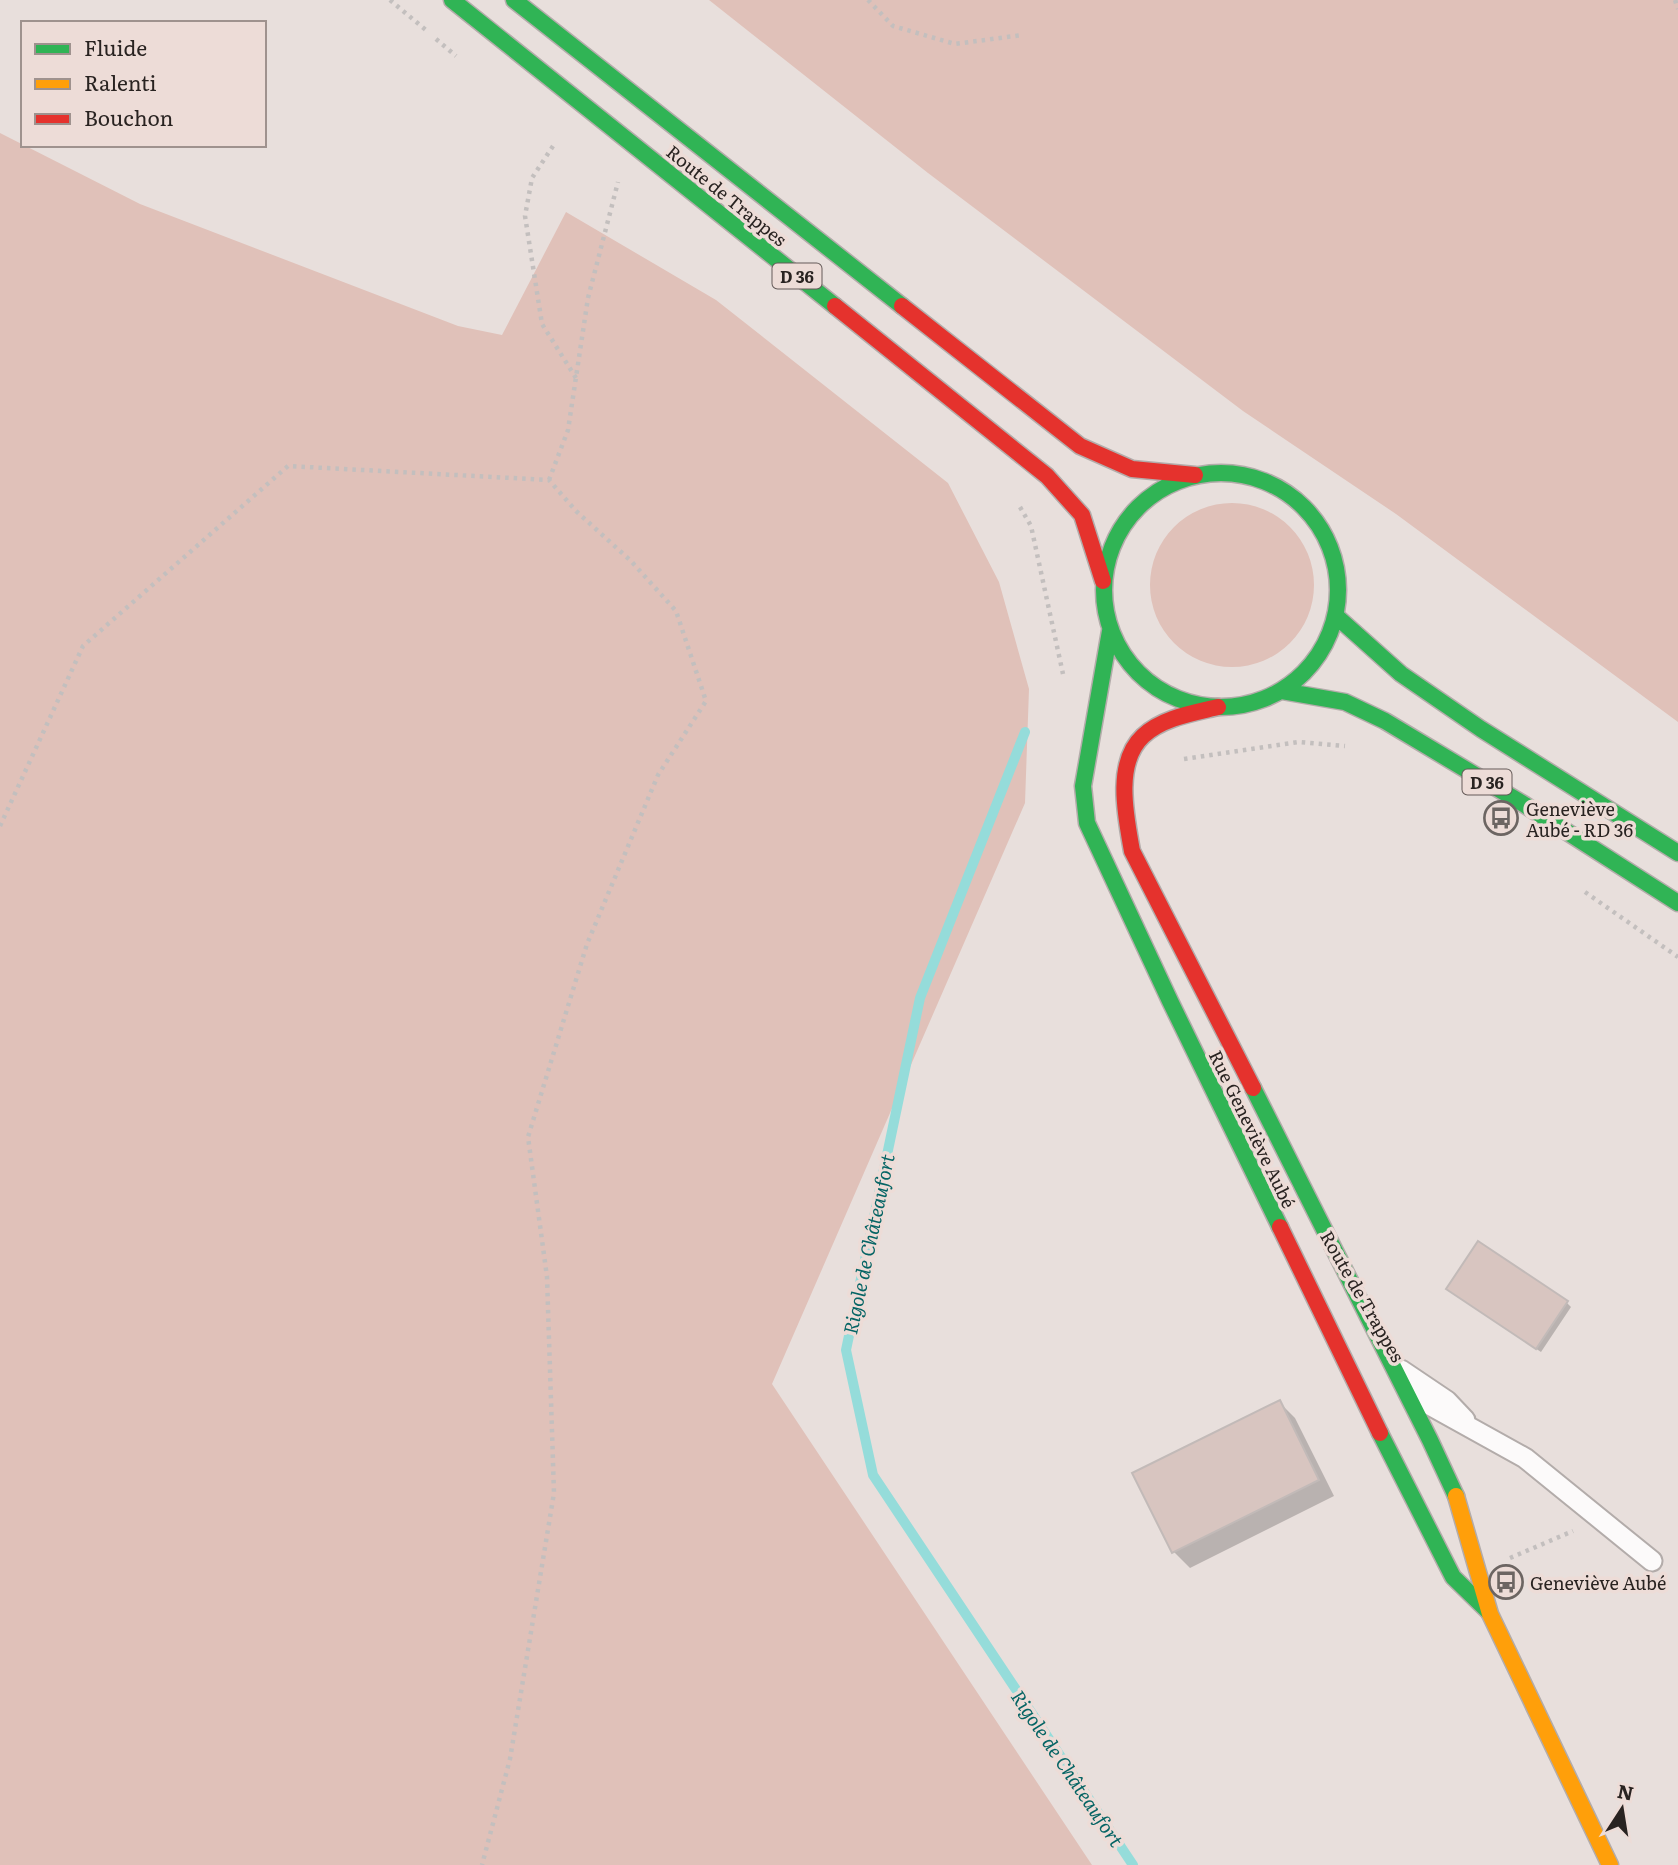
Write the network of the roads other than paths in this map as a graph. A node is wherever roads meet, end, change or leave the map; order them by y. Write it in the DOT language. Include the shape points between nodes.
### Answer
graph roads {
  1 [pos="452,0"];
  2 [pos="514,0"];
  3 [pos="1195,475"];
  4 [pos="1103,581"];
  5 [pos="1336,616"];
  6 [pos="1110,631"];
  7 [pos="1282,691"];
  8 [pos="1218,707"];
  9 [pos="1678,853"];
  10 [pos="1678,903"];
  11 [pos="1259,1185"];
  12 [pos="1295,1223"];
  13 [pos="1348,1313"];
  14 [pos="1392,1364"];
  15 [pos="1407,1392"];
  16 [pos="1446,1416"];
  17 [pos="1470,1426"];
  18 [pos="1430,1440"];
  19 [pos="1652,1561"];
  20 [pos="1490,1614"];
  21 [pos="1610,1865"];
  1 -- 4 [label="main road, Route de Trappes / D 36" via="1047,476 1082,515"];
  2 -- 3 [label="main road, Route de Trappes / D 36" via="1080,446 1132,468"];
  3 -- 4 [label="main road" via="1160,489 1131,513 1112,545"];
  3 -- 5 [label="main road" via="1234,472 1272,484 1305,506 1328,539 1338,576"];
  4 -- 6 [label="main road" via="1102,600"];
  5 -- 7 [label="main road" via="1325,645 1307,671"];
  5 -- 9 [label="main road, D 36" via="1401,674"];
  6 -- 8 [label="main road" via="1127,661 1152,685 1183,701"];
  6 -- 11 [label="main road, Rue Geneviève Aubé" via="1083,786 1087,823"];
  7 -- 8 [label="main road" via="1251,703"];
  7 -- 10 [label="main road, D 36" via="1345,702 1385,721"];
  8 -- 14 [label="main road, Rue Geneviève Aubé" via="1169,720 1140,737 1124,786 1132,851"];
  11 -- 12 [label="main road, Route de Trappes"];
  11 -- 20 [label="main road, Rue Geneviève Aubé" via="1448,1566"];
  13 -- 15 [label="main road, Route de Trappes" via="1379,1371"];
  14 -- 15 [label="main road, Rue Geneviève Aubé"];
  14 -- 17 [label="lane" via="1447,1401"];
  15 -- 16 [label="lane"];
  15 -- 18 [label="main road, Rue Geneviève Aubé"];
  16 -- 17 [label="lane"];
  16 -- 18 [label="lane"];
  17 -- 19 [label="lane" via="1525,1458"];
  18 -- 20 [label="main road, Rue Geneviève Aubé" via="1455,1494"];
  20 -- 21 [label="main road, Rue Geneviève Aubé"];
}
